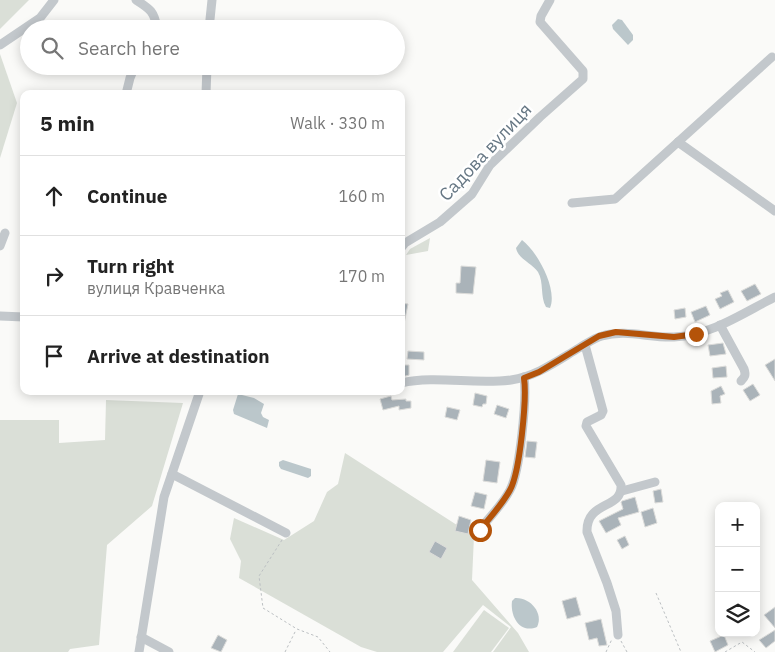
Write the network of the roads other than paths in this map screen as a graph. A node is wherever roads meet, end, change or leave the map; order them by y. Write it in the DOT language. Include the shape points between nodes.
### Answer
graph roads {
  1 [pos="54,0"];
  2 [pos="136,0"];
  3 [pos="212,0"];
  4 [pos="550,0"];
  5 [pos="37,20"];
  6 [pos="156,20"];
  7 [pos="210,20"];
  8 [pos="20,32"];
  9 [pos="0,45"];
  10 [pos="772,57"];
  11 [pos="131,75"];
  12 [pos="207,75"];
  13 [pos="127,90"];
  14 [pos="206,90"];
  15 [pos="678,142"];
  16 [pos="572,203"];
  17 [pos="775,211"];
  18 [pos="5,233"];
  19 [pos="405,243"];
  20 [pos="0,246"];
  21 [pos="775,297"];
  22 [pos="0,316"];
  23 [pos="20,317"];
  24 [pos="720,325"];
  25 [pos="585,345"];
  26 [pos="524,378"];
  27 [pos="741,381"];
  28 [pos="405,384"];
  29 [pos="199,395"];
  30 [pos="172,474"];
  31 [pos="655,482"];
  32 [pos="622,491"];
  33 [pos="480,530"];
  34 [pos="286,533"];
  35 [pos="618,635"];
  36 [pos="141,637"];
  37 [pos="139,652"];
  38 [pos="169,652"];
  1 -- 5 [label="street"];
  2 -- 6 [label="street" via="150,10"];
  3 -- 7 [label="street"];
  4 -- 19 [label="street, Садова вулиця" via="540,22 583,71 583,79 490,165 472,194 440,222"];
  8 -- 9 [label="street"];
  10 -- 15 [label="street"];
  11 -- 13 [label="street"];
  12 -- 14 [label="street"];
  15 -- 16 [label="street" via="616,199"];
  15 -- 17 [label="street"];
  18 -- 20 [label="street"];
  21 -- 24 [label="street"];
  22 -- 23 [label="street"];
  24 -- 25 [label="street" via="696,334 674,337 616,332 599,336"];
  24 -- 27 [label="street" via="746,374"];
  25 -- 26 [label="street"];
  25 -- 32 [label="street" via="603,411 586,426 621,484"];
  26 -- 28 [label="street"];
  26 -- 33 [label="street" via="523,420 515,478 500,505"];
  29 -- 30 [label="street"];
  30 -- 34 [label="street"];
  30 -- 36 [label="street" via="164,497"];
  31 -- 32 [label="street"];
  32 -- 35 [label="street" via="590,515 587,523 587,532 616,610"];
  36 -- 37 [label="street"];
  36 -- 38 [label="street"];
}
